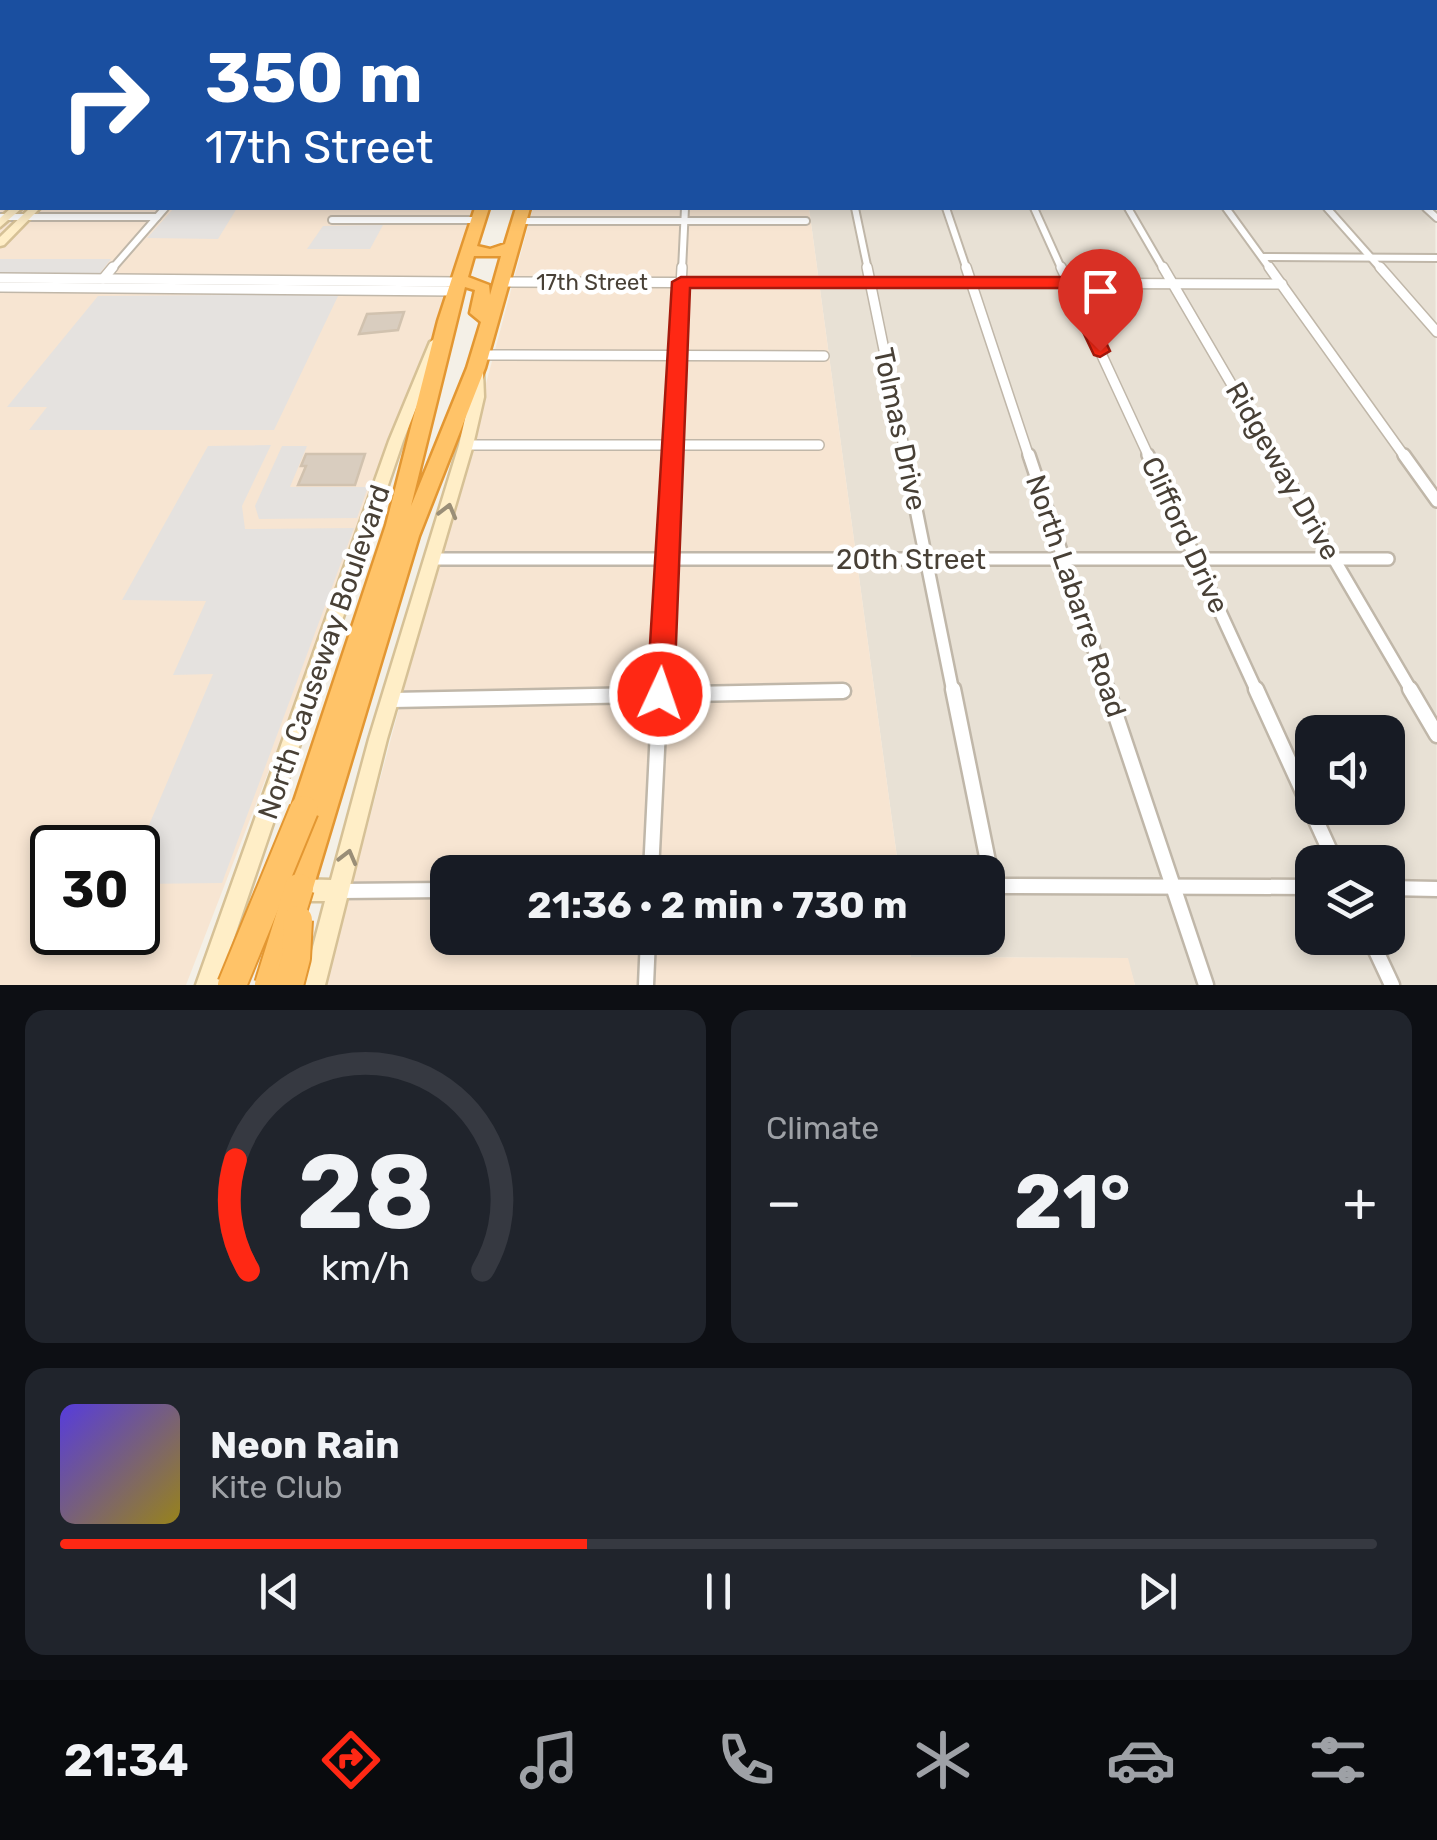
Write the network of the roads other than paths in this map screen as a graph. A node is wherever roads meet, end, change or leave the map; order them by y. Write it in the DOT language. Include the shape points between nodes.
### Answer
graph roads {
  1 [pos="163,210"];
  2 [pos="685,210"];
  3 [pos="855,210"];
  4 [pos="947,210"];
  5 [pos="1035,210"];
  6 [pos="1129,210"];
  7 [pos="1228,210"];
  8 [pos="1330,210"];
  9 [pos="26,211"];
  10 [pos="480,214"];
  11 [pos="521,214"];
  12 [pos="157,217"];
  13 [pos="3,219"];
  14 [pos="332,220"];
  15 [pos="684,221"];
  16 [pos="806,221"];
  17 [pos="0,243"];
  18 [pos="469,247"];
  19 [pos="511,248"];
  20 [pos="1263,257"];
  21 [pos="1372,258"];
  22 [pos="1437,258"];
  23 [pos="0,278"];
  24 [pos="104,279"];
  25 [pos="502,282"];
  26 [pos="681,282"];
  27 [pos="1069,282"];
  28 [pos="870,283"];
  29 [pos="971,283"];
  30 [pos="1172,284"];
  31 [pos="1282,284"];
  32 [pos="456,286"];
  33 [pos="0,288"];
  34 [pos="446,320"];
  35 [pos="490,322"];
  36 [pos="1437,332"];
  37 [pos="677,356"];
  38 [pos="824,356"];
  39 [pos="478,362"];
  40 [pos="672,445"];
  41 [pos="820,445"];
  42 [pos="466,446"];
  43 [pos="1437,501"];
  44 [pos="1195,557"];
  45 [pos="434,559"];
  46 [pos="667,559"];
  47 [pos="926,559"];
  48 [pos="1064,559"];
  49 [pos="1334,559"];
  50 [pos="1388,559"];
  51 [pos="356,679"];
  52 [pos="842,691"];
  53 [pos="660,694"];
  54 [pos="392,700"];
  55 [pos="1437,736"];
  56 [pos="304,810"];
  57 [pos="1328,845"];
  58 [pos="257,848"];
  59 [pos="652,855"];
  60 [pos="984,855"];
  61 [pos="1173,885"];
  62 [pos="1005,886"];
  63 [pos="1295,887"];
  64 [pos="299,888"];
  65 [pos="1405,888"];
  66 [pos="1437,888"];
  67 [pos="430,890"];
  68 [pos="339,891"];
  69 [pos="647,955"];
  70 [pos="1378,955"];
  71 [pos="207,985"];
  72 [pos="232,985"];
  73 [pos="244,985"];
  74 [pos="270,985"];
  75 [pos="288,985"];
  76 [pos="314,985"];
  77 [pos="646,985"];
  78 [pos="1206,985"];
  79 [pos="1392,985"];
  1 -- 12 [label="street"];
  2 -- 15 [label="street"];
  3 -- 28 [label="street, Tolmas Drive"];
  4 -- 29 [label="street, North Labarre Road"];
  5 -- 27 [label="street, Clifford Drive"];
  6 -- 30 [label="street, Ridgeway Drive"];
  7 -- 20 [label="street"];
  8 -- 21 [label="street"];
  9 -- 12 [label="street"];
  9 -- 13 [label="street"];
  9 -- 17 [label="street"];
  10 -- 14 [label="street"];
  10 -- 18 [label="highway, North Causeway Boulevard"];
  11 -- 15 [label="street"];
  11 -- 19 [label="highway, North Causeway Boulevard"];
  12 -- 24 [label="street"];
  15 -- 16 [label="street"];
  15 -- 26 [label="street"];
  18 -- 19 [label="highway" via="491,254"];
  18 -- 32 [label="highway, North Causeway Boulevard"];
  19 -- 25 [label="highway, North Causeway Boulevard"];
  20 -- 21 [label="street"];
  20 -- 31 [label="street"];
  21 -- 22 [label="street"];
  21 -- 36 [label="street"];
  23 -- 24 [label="street"];
  24 -- 32 [label="street"];
  25 -- 26 [label="street, 17th Street"];
  25 -- 35 [label="highway, North Causeway Boulevard"];
  26 -- 28 [label="street, 17th Street"];
  26 -- 37 [label="street"];
  27 -- 29 [label="street, 17th Street"];
  27 -- 30 [label="street, 17th Street"];
  27 -- 44 [label="street, Clifford Drive"];
  28 -- 29 [label="street, 17th Street"];
  28 -- 47 [label="street, Tolmas Drive"];
  29 -- 48 [label="street, North Labarre Road"];
  30 -- 31 [label="street, 17th Street"];
  30 -- 49 [label="street, Ridgeway Drive"];
  31 -- 43 [label="street"];
  32 -- 33 [label="street"];
  32 -- 34 [label="highway, North Causeway Boulevard"];
  32 -- 35 [label="highway" via="484,288 478,312"];
  34 -- 51 [label="highway, North Causeway Boulevard"];
  34 -- 58 [label="street, North Causeway Boulevard" via="396,441"];
  35 -- 39 [label="highway, North Causeway Boulevard"];
  37 -- 38 [label="street"];
  37 -- 39 [label="street"];
  37 -- 40 [label="street"];
  39 -- 42 [label="street, North Causeway Boulevard"];
  39 -- 51 [label="highway, North Causeway Boulevard"];
  40 -- 41 [label="street"];
  40 -- 42 [label="street"];
  40 -- 46 [label="street"];
  45 -- 42 [label="street, North Causeway Boulevard, one-way"];
  44 -- 48 [label="street, 20th Street"];
  44 -- 49 [label="street, 20th Street"];
  44 -- 57 [label="street, Clifford Drive"];
  45 -- 46 [label="street, 20th Street"];
  45 -- 54 [label="street, North Causeway Boulevard"];
  46 -- 47 [label="street, 20th Street"];
  46 -- 53 [label="street"];
  47 -- 48 [label="street, 20th Street"];
  47 -- 60 [label="street, Tolmas Drive"];
  48 -- 61 [label="street, North Labarre Road"];
  49 -- 50 [label="street, 20th Street"];
  49 -- 55 [label="street, Ridgeway Drive"];
  51 -- 56 [label="highway, North Causeway Boulevard"];
  51 -- 64 [label="highway, North Causeway Boulevard"];
  52 -- 53 [label="street"];
  53 -- 54 [label="street"];
  53 -- 59 [label="street"];
  68 -- 54 [label="street, North Causeway Boulevard, one-way"];
  56 -- 72 [label="highway, bridge"];
  56 -- 73 [label="highway, North Causeway Boulevard, bridge"];
  58 -- 68 [label="street" via="251,891"];
  58 -- 71 [label="street, North Causeway Boulevard"];
  61 -- 62 [label="street"];
  61 -- 63 [label="street"];
  61 -- 78 [label="street, North Labarre Road"];
  64 -- 74 [label="highway, North Causeway Boulevard, bridge"];
  64 -- 75 [label="highway, bridge"];
  65 -- 66 [label="street"];
  67 -- 68 [label="street"];
  68 -- 76 [label="street, North Causeway Boulevard"];
  69 -- 77 [label="street"];
  70 -- 79 [label="street"];
}
